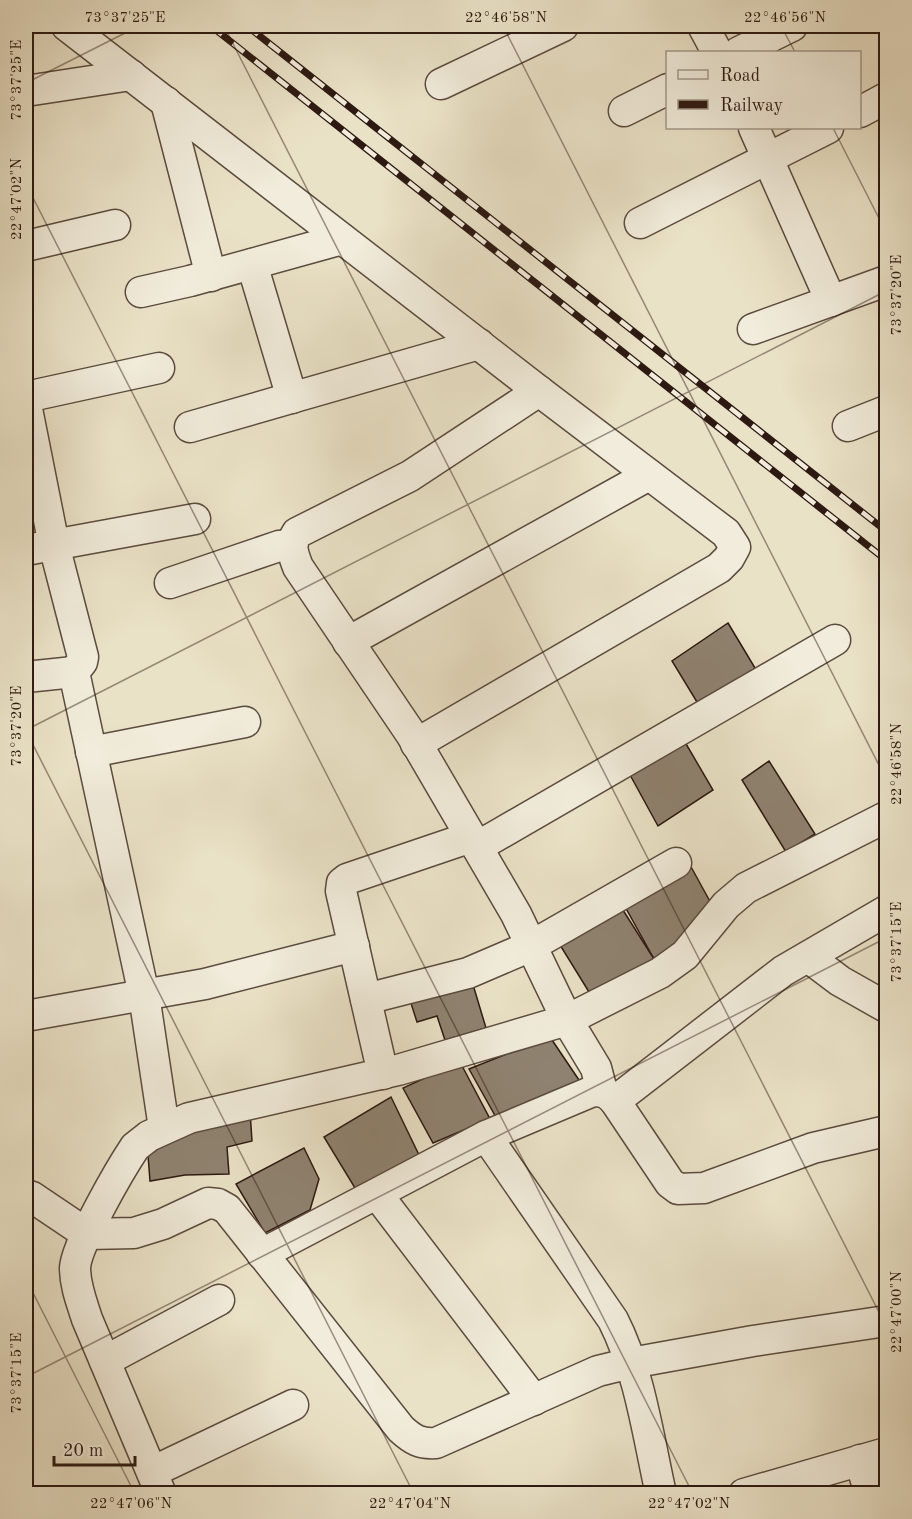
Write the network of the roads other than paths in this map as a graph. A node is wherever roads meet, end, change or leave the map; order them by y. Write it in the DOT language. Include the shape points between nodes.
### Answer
graph roads {
  1 [pos="68,26"];
  2 [pos="563,26"];
  3 [pos="703,26"];
  4 [pos="792,26"];
  5 [pos="716,51"];
  6 [pos="741,51"];
  7 [pos="131,75"];
  8 [pos="441,84"];
  9 [pos="666,90"];
  10 [pos="26,92"];
  11 [pos="886,98"];
  12 [pos="166,102"];
  13 [pos="624,111"];
  14 [pos="861,111"];
  15 [pos="754,129"];
  16 [pos="826,129"];
  17 [pos="769,158"];
  18 [pos="640,223"];
  19 [pos="115,225"];
  20 [pos="342,238"];
  21 [pos="26,246"];
  22 [pos="252,264"];
  23 [pos="211,276"];
  24 [pos="886,281"];
  25 [pos="141,292"];
  26 [pos="831,301"];
  27 [pos="753,329"];
  28 [pos="479,344"];
  29 [pos="159,368"];
  30 [pos="539,391"];
  31 [pos="26,397"];
  32 [pos="292,398"];
  33 [pos="26,404"];
  34 [pos="886,411"];
  35 [pos="848,426"];
  36 [pos="190,427"];
  37 [pos="649,475"];
  38 [pos="195,519"];
  39 [pos="54,545"];
  40 [pos="292,545"];
  41 [pos="26,550"];
  42 [pos="170,583"];
  43 [pos="835,640"];
  44 [pos="348,642"];
  45 [pos="74,672"];
  46 [pos="26,677"];
  47 [pos="245,722"];
  48 [pos="416,744"];
  49 [pos="91,752"];
  50 [pos="886,817"];
  51 [pos="474,842"];
  52 [pos="676,863"];
  53 [pos="886,911"];
  54 [pos="354,946"];
  55 [pos="531,946"];
  56 [pos="808,957"];
  57 [pos="144,994"];
  58 [pos="366,999"];
  59 [pos="886,1007"];
  60 [pos="26,1016"];
  61 [pos="567,1020"];
  62 [pos="383,1074"];
  63 [pos="608,1096"];
  64 [pos="164,1128"];
  65 [pos="886,1131"];
  66 [pos="486,1136"];
  67 [pos="377,1194"];
  68 [pos="26,1195"];
  69 [pos="87,1234"];
  70 [pos="262,1254"];
  71 [pos="219,1300"];
  72 [pos="886,1321"];
  73 [pos="105,1361"];
  74 [pos="631,1363"];
  75 [pos="534,1400"];
  76 [pos="293,1405"];
  77 [pos="873,1456"];
  78 [pos="157,1483"];
  79 [pos="661,1494"];
  80 [pos="744,1494"];
  81 [pos="870,1494"];
  1 -- 7 [label="street"];
  2 -- 8 [label="street"];
  3 -- 5 [label="street"];
  4 -- 6 [label="street"];
  7 -- 10 [label="street"];
  7 -- 12 [label="street"];
  9 -- 13 [label="street"];
  11 -- 14 [label="street"];
  12 -- 20 [label="street"];
  12 -- 23 [label="street"];
  15 -- 17 [label="street"];
  16 -- 17 [label="street"];
  17 -- 18 [label="street"];
  17 -- 26 [label="street"];
  19 -- 21 [label="street"];
  20 -- 22 [label="street"];
  20 -- 28 [label="street"];
  22 -- 23 [label="street"];
  22 -- 32 [label="street"];
  23 -- 25 [label="street"];
  24 -- 26 [label="street"];
  26 -- 27 [label="street"];
  28 -- 30 [label="street"];
  28 -- 32 [label="street"];
  29 -- 31 [label="street"];
  30 -- 37 [label="street"];
  30 -- 40 [label="street" via="410,476 297,533"];
  32 -- 36 [label="street"];
  33 -- 39 [label="street"];
  34 -- 35 [label="street"];
  37 -- 44 [label="street"];
  37 -- 48 [label="street" via="726,533 735,548 729,558 719,568"];
  38 -- 39 [label="street"];
  39 -- 41 [label="street"];
  39 -- 45 [label="street" via="83,657"];
  40 -- 42 [label="street"];
  40 -- 44 [label="street" via="298,567"];
  43 -- 51 [label="street"];
  44 -- 48 [label="street"];
  45 -- 46 [label="street"];
  45 -- 49 [label="street"];
  47 -- 49 [label="street"];
  48 -- 51 [label="street"];
  49 -- 57 [label="street"];
  50 -- 61 [label="street" via="746,888 677,961"];
  51 -- 54 [label="street" via="347,879 341,891"];
  51 -- 55 [label="street"];
  52 -- 55 [label="street"];
  53 -- 56 [label="street"];
  54 -- 57 [label="street" via="205,984"];
  54 -- 58 [label="street"];
  55 -- 58 [label="street" via="468,973"];
  55 -- 61 [label="street"];
  56 -- 59 [label="street"];
  56 -- 63 [label="street"];
  57 -- 60 [label="street"];
  57 -- 64 [label="street"];
  58 -- 62 [label="street"];
  61 -- 62 [label="street"];
  61 -- 63 [label="street"];
  62 -- 64 [label="street" via="189,1118"];
  63 -- 65 [label="street" via="678,1189 704,1188 813,1148"];
  63 -- 66 [label="street" via="593,1091"];
  64 -- 69 [label="street" via="135,1147"];
  66 -- 67 [label="street"];
  66 -- 74 [label="street" via="613,1320"];
  67 -- 70 [label="street"];
  67 -- 75 [label="street"];
  68 -- 69 [label="street"];
  69 -- 70 [label="street" via="134,1233 208,1203 218,1204 227,1209"];
  69 -- 73 [label="street" via="75,1267 78,1289"];
  70 -- 75 [label="street" via="412,1440 436,1443"];
  71 -- 73 [label="street"];
  72 -- 74 [label="street"];
  73 -- 78 [label="street"];
  74 -- 75 [label="street" via="598,1371"];
  74 -- 79 [label="street"];
  76 -- 78 [label="street"];
  77 -- 80 [label="street"];
  77 -- 81 [label="street"];
}
